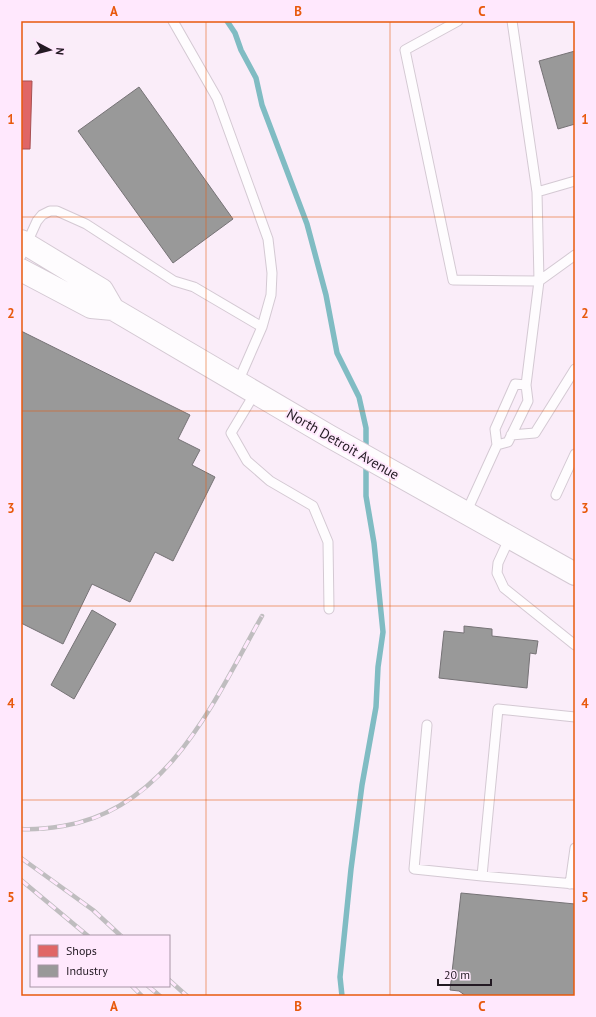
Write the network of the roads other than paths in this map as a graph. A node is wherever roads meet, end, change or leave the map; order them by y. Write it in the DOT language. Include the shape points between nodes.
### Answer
graph roads {
  1 [pos="173,21"];
  2 [pos="458,21"];
  3 [pos="512,21"];
  4 [pos="575,181"];
  5 [pos="537,192"];
  6 [pos="23,247"];
  7 [pos="575,255"];
  8 [pos="21,270"];
  9 [pos="539,281"];
  10 [pos="113,309"];
  11 [pos="262,327"];
  12 [pos="575,368"];
  13 [pos="526,385"];
  14 [pos="246,388"];
  15 [pos="511,435"];
  16 [pos="497,445"];
  17 [pos="575,454"];
  18 [pos="556,495"];
  19 [pos="466,513"];
  20 [pos="510,538"];
  21 [pos="575,574"];
  22 [pos="329,609"];
  23 [pos="575,645"];
  24 [pos="575,717"];
  25 [pos="427,725"];
  26 [pos="575,848"];
  27 [pos="482,876"];
  28 [pos="573,884"];
  1 -- 11 [label="lane" via="216,98 268,239 272,273 271,295"];
  2 -- 9 [label="lane" via="405,50 453,280"];
  3 -- 5 [label="lane"];
  4 -- 5 [label="lane"];
  5 -- 9 [label="lane"];
  6 -- 10 [label="main road, North Detroit Avenue" via="102,290"];
  6 -- 11 [label="lane" via="42,215 57,211 86,224 174,281 194,287"];
  7 -- 9 [label="lane"];
  8 -- 10 [label="main road, North Detroit Avenue" via="91,307"];
  9 -- 13 [label="lane"];
  10 -- 14 [label="main road, North Detroit Avenue"];
  11 -- 14 [label="lane"];
  12 -- 15 [label="lane" via="535,433"];
  13 -- 15 [label="lane" via="528,401"];
  13 -- 16 [label="lane" via="515,384 495,429"];
  14 -- 19 [label="main road, North Detroit Avenue"];
  14 -- 22 [label="lane" via="231,433 247,462 270,481 314,506 328,542"];
  15 -- 16 [label="lane" via="508,442"];
  16 -- 19 [label="lane"];
  17 -- 18 [label="lane"];
  19 -- 20 [label="main road, North Detroit Avenue"];
  20 -- 21 [label="main road, North Detroit Avenue"];
  20 -- 23 [label="lane" via="498,562 497,574 504,588"];
  24 -- 27 [label="lane" via="498,709"];
  25 -- 27 [label="lane" via="414,869"];
  26 -- 28 [label="lane"];
  27 -- 28 [label="lane"];
}
